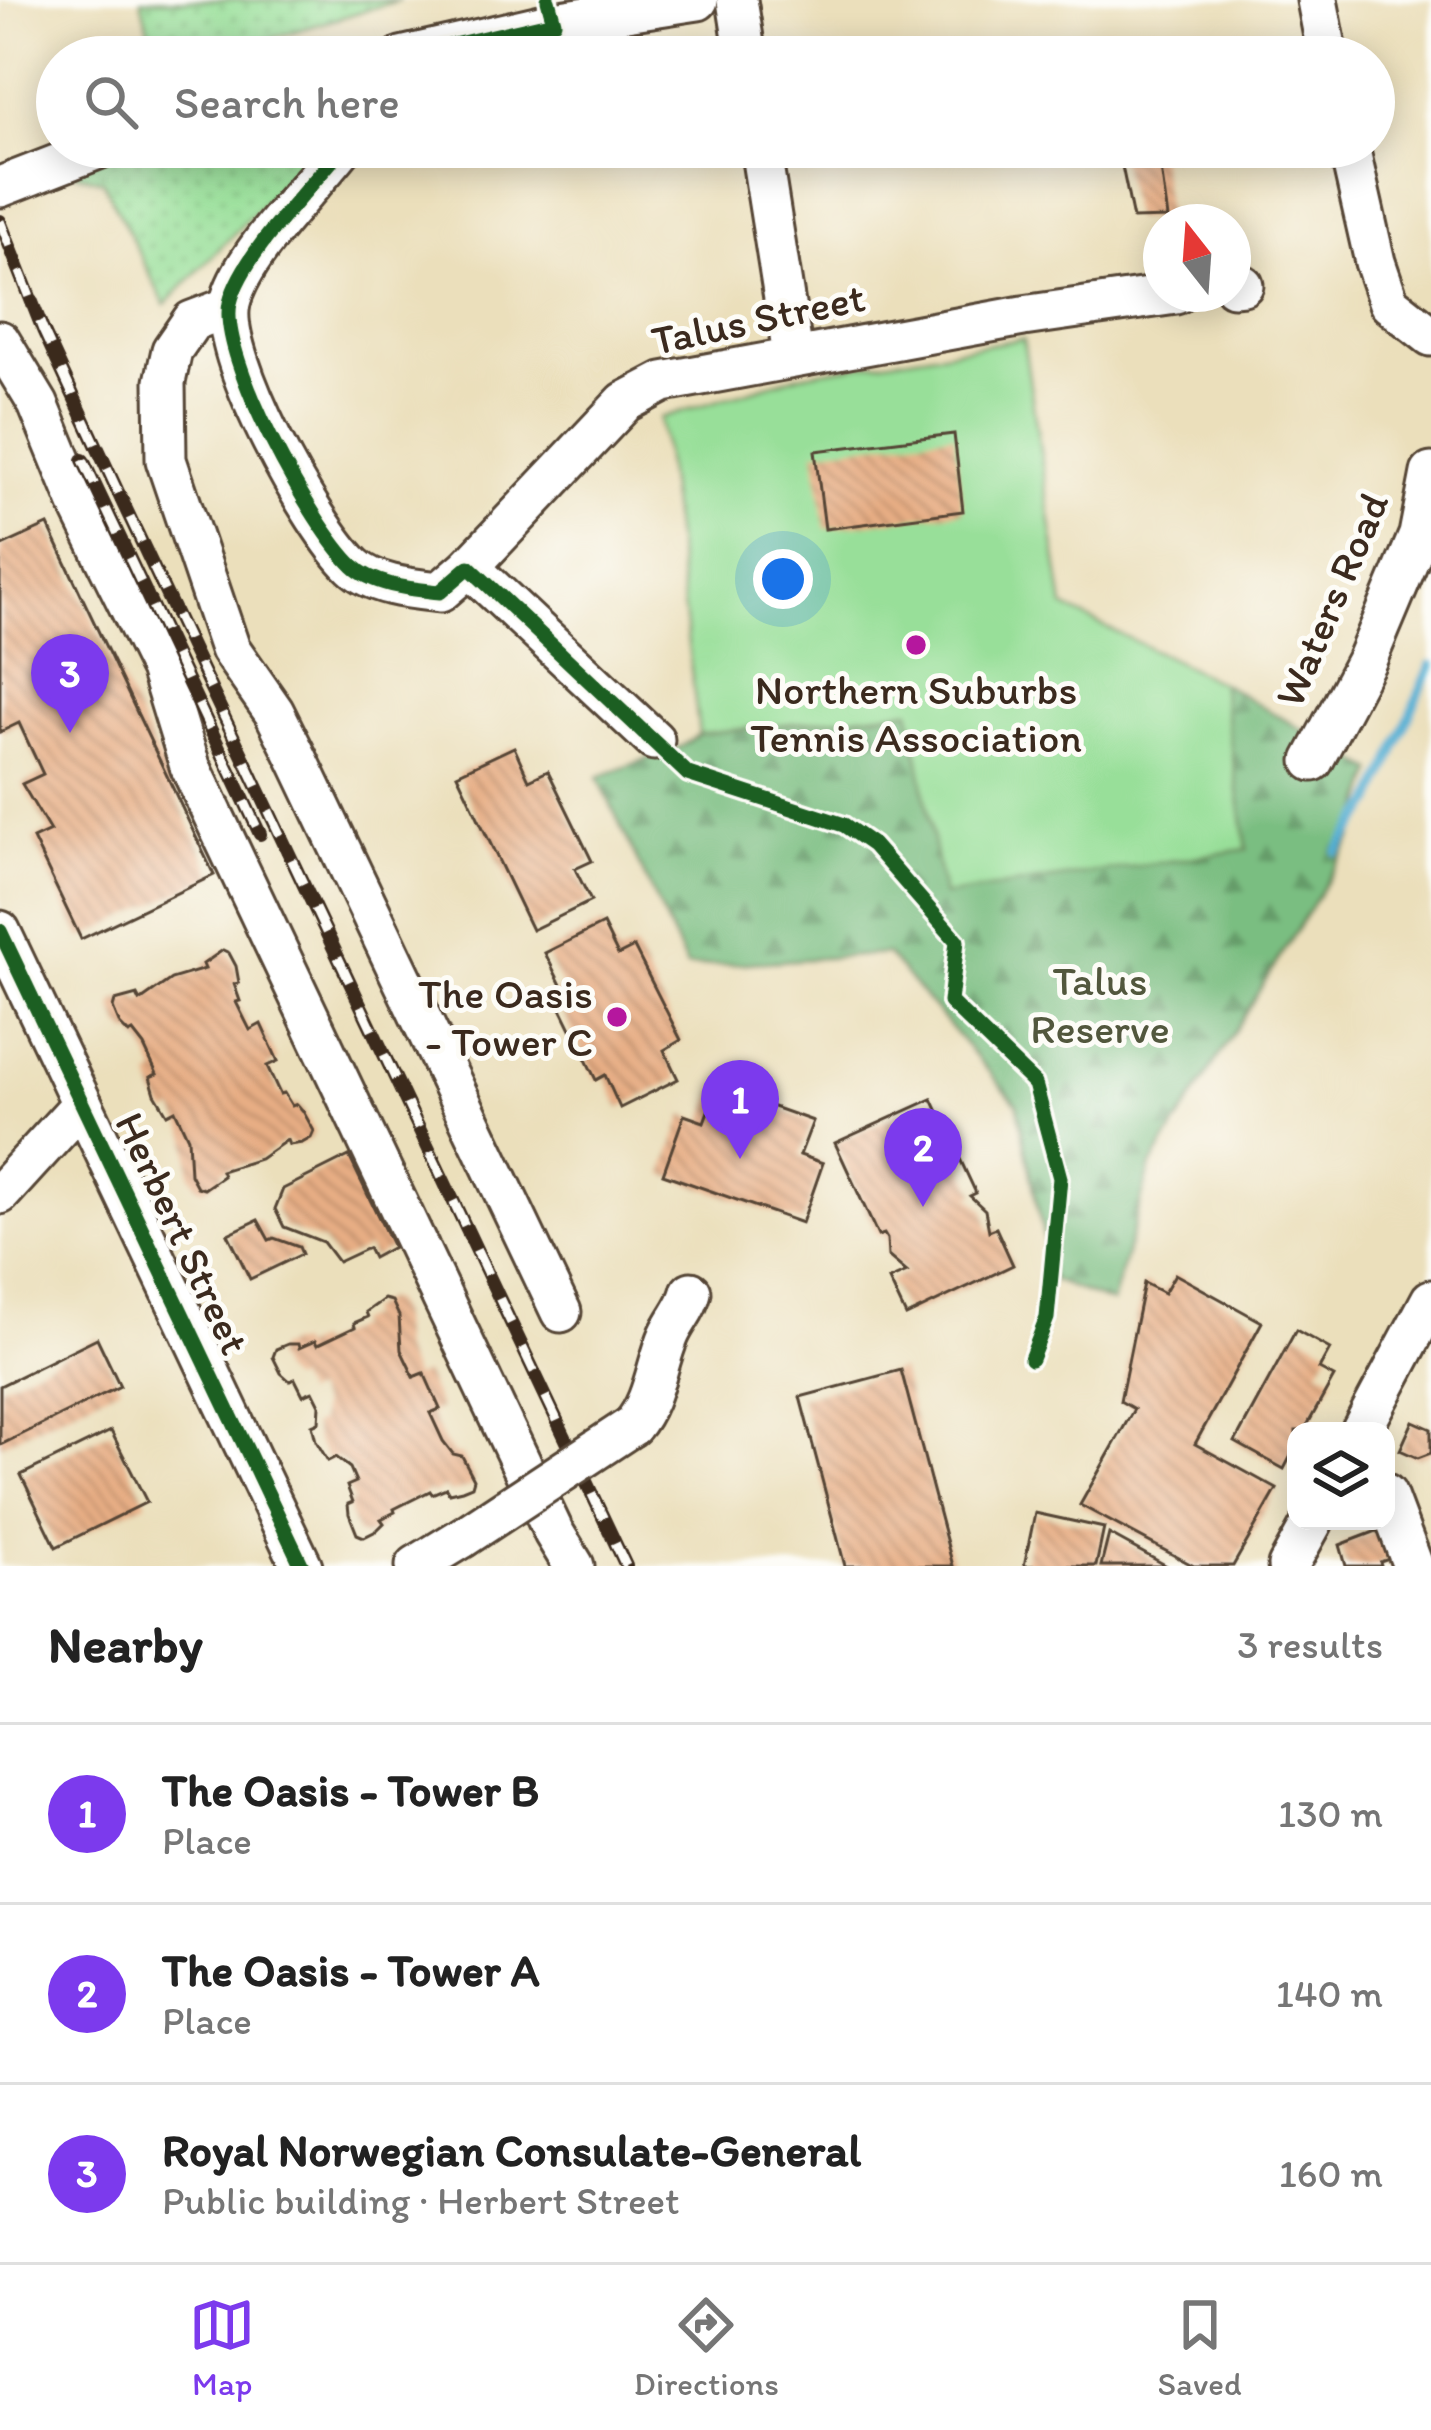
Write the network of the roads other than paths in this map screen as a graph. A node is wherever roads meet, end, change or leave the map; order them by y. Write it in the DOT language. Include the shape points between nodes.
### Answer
graph roads {
  1 [pos="698,0"];
  2 [pos="737,0"];
  3 [pos="1317,0"];
  4 [pos="492,36"];
  5 [pos="743,36"];
  6 [pos="1324,36"];
  7 [pos="48,168"];
  8 [pos="326,168"];
  9 [pos="763,168"];
  10 [pos="1354,168"];
  11 [pos="0,187"];
  12 [pos="1143,299"];
  13 [pos="229,307"];
  14 [pos="1431,336"];
  15 [pos="0,340"];
  16 [pos="793,355"];
  17 [pos="1431,473"];
  18 [pos="455,580"];
  19 [pos="653,740"];
  20 [pos="1313,761"];
  21 [pos="0,931"];
  22 [pos="82,1105"];
  23 [pos="0,1194"];
  24 [pos="691,1292"];
  25 [pos="1431,1300"];
  26 [pos="561,1312"];
  27 [pos="1367,1422"];
  28 [pos="1395,1518"];
  29 [pos="1308,1530"];
  30 [pos="302,1566"];
  31 [pos="416,1566"];
  32 [pos="574,1566"];
  33 [pos="1288,1566"];
  34 [pos="1413,1566"];
  1 -- 4 [label="street"];
  2 -- 5 [label="street"];
  3 -- 6 [label="street"];
  7 -- 11 [label="street"];
  8 -- 13 [label="street" via="244,267"];
  9 -- 16 [label="street"];
  10 -- 14 [label="street" via="1389,303"];
  12 -- 16 [label="street, Talus Street"];
  13 -- 18 [label="street" via="236,356 268,434 355,569 401,588"];
  13 -- 26 [label="street" via="192,321 172,350 166,460 175,496 230,649 274,712"];
  15 -- 32 [label="street" via="38,404 160,668 190,766"];
  16 -- 18 [label="street, Talus Street" via="663,382 625,402"];
  17 -- 20 [label="street, Waters Road" via="1419,535"];
  18 -- 19 [label="street"];
  21 -- 22 [label="street, Herbert Street"];
  22 -- 23 [label="street"];
  22 -- 30 [label="street, Herbert Street"];
  24 -- 31 [label="street, bridge" via="632,1426"];
  25 -- 27 [label="street"];
  28 -- 34 [label="street"];
  29 -- 33 [label="street"];
}
